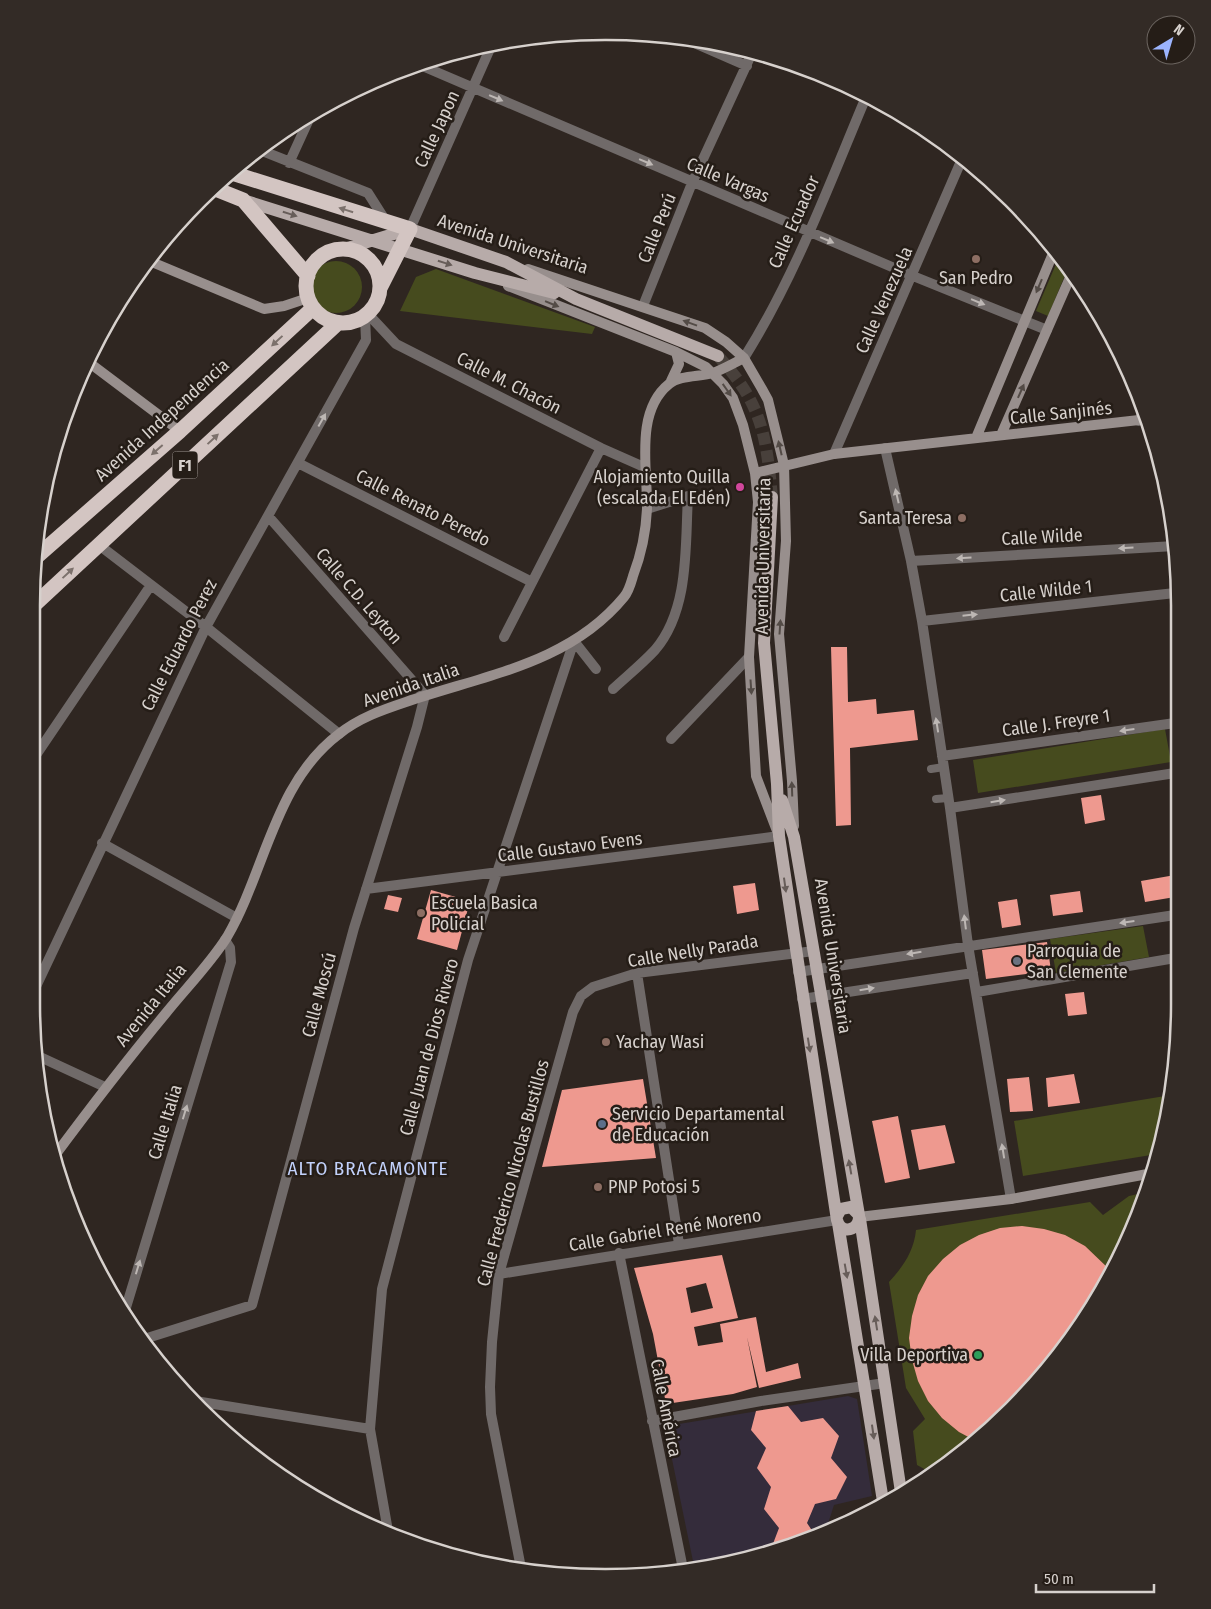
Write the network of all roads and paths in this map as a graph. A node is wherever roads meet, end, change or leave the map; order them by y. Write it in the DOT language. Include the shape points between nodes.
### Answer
graph roads {
  1 [pos="711,50"];
  2 [pos="489,52"];
  3 [pos="750,59"];
  4 [pos="747,66"];
  5 [pos="428,69"];
  6 [pos="474,88"];
  7 [pos="864,102"];
  8 [pos="305,127"];
  9 [pos="267,153"];
  10 [pos="289,163"];
  11 [pos="960,165"];
  12 [pos="240,175"];
  13 [pos="692,182"];
  14 [pos="221,191"];
  15 [pos="243,200"];
  16 [pos="388,223"];
  17 [pos="410,229"];
  18 [pos="809,232"];
  19 [pos="374,240"];
  20 [pos="400,248"];
  21 [pos="341,250"];
  22 [pos="1051,258"];
  23 [pos="506,262"];
  24 [pos="155,263"];
  25 [pos="475,272"];
  26 [pos="308,276"];
  27 [pos="913,276"];
  28 [pos="1069,281"];
  29 [pos="380,288"];
  30 [pos="576,299"];
  31 [pos="311,303"];
  32 [pos="643,306"];
  33 [pos="367,316"];
  34 [pos="1025,320"];
  35 [pos="338,323"];
  36 [pos="1047,330"];
  37 [pos="676,352"];
  38 [pos="718,356"];
  39 [pos="744,358"];
  40 [pos="93,366"];
  41 [pos="712,373"];
  42 [pos="671,382"];
  43 [pos="1140,420"];
  44 [pos="180,431"];
  45 [pos="1001,435"];
  46 [pos="976,438"];
  47 [pos="601,448"];
  48 [pos="886,448"];
  49 [pos="834,454"];
  50 [pos="298,463"];
  51 [pos="784,465"];
  52 [pos="644,467"];
  53 [pos="755,473"];
  54 [pos="772,497"];
  55 [pos="647,509"];
  56 [pos="269,517"];
  57 [pos="1167,544"];
  58 [pos="99,545"];
  59 [pos="43,551"];
  60 [pos="911,561"];
  61 [pos="532,582"];
  62 [pos="151,584"];
  63 [pos="1171,593"];
  64 [pos="40,599"];
  65 [pos="922,621"];
  66 [pos="206,627"];
  67 [pos="504,637"];
  68 [pos="574,641"];
  69 [pos="749,657"];
  70 [pos="596,669"];
  71 [pos="613,689"];
  72 [pos="425,695"];
  73 [pos="1171,724"];
  74 [pos="338,734"];
  75 [pos="671,739"];
  76 [pos="40,749"];
  77 [pos="942,756"];
  78 [pos="944,767"];
  79 [pos="931,770"];
  80 [pos="1171,774"];
  81 [pos="777,784"];
  82 [pos="936,800"];
  83 [pos="949,803"];
  84 [pos="778,836"];
  85 [pos="794,837"];
  86 [pos="102,843"];
  87 [pos="498,872"];
  88 [pos="366,889"];
  89 [pos="1171,916"];
  90 [pos="237,918"];
  91 [pos="225,940"];
  92 [pos="968,945"];
  93 [pos="814,951"];
  94 [pos="794,953"];
  95 [pos="1171,959"];
  96 [pos="817,969"];
  97 [pos="798,972"];
  98 [pos="973,973"];
  99 [pos="637,974"];
  100 [pos="40,977"];
  101 [pos="977,992"];
  102 [pos="581,996"];
  103 [pos="820,996"];
  104 [pos="802,999"];
  105 [pos="43,1058"];
  106 [pos="105,1087"];
  107 [pos="59,1150"];
  108 [pos="1144,1175"];
  109 [pos="1011,1199"];
  110 [pos="859,1217"];
  111 [pos="837,1220"];
  112 [pos="679,1244"];
  113 [pos="618,1253"];
  114 [pos="499,1274"];
  115 [pos="127,1304"];
  116 [pos="149,1337"];
  117 [pos="885,1383"];
  118 [pos="866,1386"];
  119 [pos="206,1403"];
  120 [pos="652,1421"];
  121 [pos="370,1429"];
  122 [pos="901,1485"];
  123 [pos="882,1496"];
  124 [pos="387,1525"];
  125 [pos="520,1562"];
  126 [pos="682,1564"];
  1 -- 4 [label="street"];
  2 -- 6 [label="street, Calle Japon"];
  3 -- 4 [label="street, Calle Perú"];
  4 -- 13 [label="street, Calle Perú"];
  5 -- 6 [label="street, Calle Vargas"];
  6 -- 13 [label="street, Calle Vargas, one-way"];
  6 -- 17 [label="street, Calle Japon"];
  7 -- 18 [label="street, Calle Ecuador"];
  8 -- 10 [label="street"];
  9 -- 10 [label="street"];
  10 -- 16 [label="street" via="368,193"];
  11 -- 27 [label="street, Calle Venezuela"];
  16 -- 12 [label="highway, Avenida Universitaria, one-way"];
  13 -- 18 [label="street, Calle Vargas"];
  13 -- 32 [label="street, Calle Perú"];
  14 -- 15 [label="highway, Avenida Universitaria"];
  15 -- 19 [label="main road, Avenida Universitaria, one-way"];
  15 -- 26 [label="highway"];
  16 -- 17 [label="highway, Avenida Universitaria"];
  17 -- 19 [label="main road"];
  17 -- 20 [label="highway"];
  17 -- 23 [label="main road, Avenida Universitaria"];
  18 -- 27 [label="street, Calle Vargas, one-way"];
  18 -- 39 [label="street, Calle Ecuador" via="759,335"];
  19 -- 20 [label="main road, Avenida Universitaria"];
  19 -- 21 [label="main road"];
  20 -- 25 [label="main road, Avenida Universitaria, one-way"];
  20 -- 29 [label="highway"];
  21 -- 26 [label="highway" via="320,257"];
  21 -- 29 [label="highway" via="362,255 371,262 377,271"];
  22 -- 34 [label="main road, one-way"];
  23 -- 30 [label="main road"];
  23 -- 32 [label="main road, Avenida Universitaria"];
  24 -- 31 [label="main road" via="264,309"];
  25 -- 30 [label="main road"];
  25 -- 37 [label="main road, Avenida Universitaria, one-way"];
  26 -- 31 [label="highway" via="306,287"];
  27 -- 34 [label="street, Calle Vargas, one-way"];
  27 -- 49 [label="street, Calle Venezuela"];
  28 -- 36 [label="main road"];
  29 -- 33 [label="highway" via="376,305"];
  30 -- 38 [label="main road"];
  31 -- 35 [label="highway" via="320,315"];
  31 -- 44 [label="highway, Avenida Independencia / F1, one-way"];
  39 -- 32 [label="main road, Avenida Universitaria, one-way" via="705,328"];
  33 -- 35 [label="highway"];
  33 -- 47 [label="street, Calle M. Chacón" via="396,344"];
  50 -- 33 [label="street, Calle Eduardo Perez, one-way" via="366,340"];
  34 -- 36 [label="street, Calle Vargas"];
  34 -- 46 [label="main road"];
  58 -- 35 [label="highway, F1, one-way"];
  45 -- 36 [label="main road, one-way"];
  37 -- 41 [label="main road, Avenida Universitaria"];
  37 -- 42 [label="main road" via="679,364"];
  39 -- 41 [label="main road"];
  51 -- 39 [label="main road, Avenida Universitaria, one-way" via="768,400"];
  40 -- 44 [label="main road"];
  41 -- 42 [label="main road"];
  41 -- 53 [label="main road, Avenida Universitaria, one-way" via="733,398"];
  42 -- 52 [label="main road, Avenida Italia" via="658,396 649,417"];
  43 -- 45 [label="main road, Calle Sanjinés"];
  44 -- 59 [label="highway, Avenida Independencia / F1, one-way"];
  45 -- 46 [label="main road, Calle Sanjinés"];
  46 -- 48 [label="main road, Calle Sanjinés"];
  47 -- 52 [label="street, Calle M. Chacón"];
  47 -- 61 [label="street"];
  48 -- 49 [label="main road, Calle Sanjinés"];
  60 -- 48 [label="street, one-way"];
  49 -- 51 [label="main road, Calle Sanjinés"];
  50 -- 56 [label="street, Calle Eduardo Perez"];
  50 -- 61 [label="street, Calle Renato Peredo"];
  51 -- 53 [label="main road, Calle Sanjinés"];
  85 -- 51 [label="main road, Avenida Universitaria, one-way" via="779,634 786,541"];
  52 -- 55 [label="main road, Avenida Italia"];
  53 -- 69 [label="main road, Avenida Universitaria" via="758,502"];
  54 -- 81 [label="main road" via="764,643"];
  55 -- 68 [label="main road, Avenida Italia" via="640,558 627,594 601,622"];
  55 -- 71 [label="street" via="688,496 680,597 656,649"];
  56 -- 66 [label="street, Calle Eduardo Perez"];
  56 -- 72 [label="street, Calle C.D. Leyton"];
  57 -- 60 [label="street, Calle Wilde, one-way"];
  58 -- 62 [label="street"];
  64 -- 58 [label="highway, F1, one-way"];
  60 -- 65 [label="street"];
  61 -- 67 [label="street"];
  62 -- 66 [label="street"];
  62 -- 76 [label="street"];
  65 -- 63 [label="street, Calle Wilde 1, one-way"];
  77 -- 65 [label="street, one-way"];
  66 -- 74 [label="street"];
  66 -- 86 [label="street, Calle Eduardo Perez"];
  68 -- 70 [label="street"];
  68 -- 72 [label="main road, Avenida Italia" via="539,660"];
  68 -- 87 [label="street, Calle Juan de Dios Rivero"];
  69 -- 75 [label="street"];
  69 -- 84 [label="main road, Avenida Universitaria, one-way" via="756,776"];
  72 -- 74 [label="main road, Avenida Italia" via="361,719"];
  72 -- 88 [label="street, Calle Moscú"];
  73 -- 77 [label="street, Calle J. Freyre 1, one-way"];
  74 -- 90 [label="main road, Avenida Italia" via="298,776"];
  77 -- 78 [label="street"];
  78 -- 79 [label="lane"];
  78 -- 83 [label="street"];
  83 -- 80 [label="street, one-way"];
  81 -- 84 [label="main road"];
  81 -- 85 [label="main road"];
  82 -- 83 [label="lane"];
  92 -- 83 [label="street, one-way"];
  84 -- 87 [label="street, Calle Gustavo Evens"];
  84 -- 94 [label="main road, Avenida Universitaria, one-way"];
  85 -- 93 [label="main road, Avenida Universitaria"];
  86 -- 90 [label="street"];
  86 -- 100 [label="street, Calle Eduardo Perez"];
  87 -- 88 [label="street, Calle Gustavo Evens"];
  87 -- 121 [label="street, Calle Juan de Dios Rivero" via="468,960 382,1289"];
  88 -- 116 [label="street, Calle Moscú" via="252,1306"];
  89 -- 92 [label="street, one-way"];
  90 -- 91 [label="main road, Avenida Italia"];
  91 -- 106 [label="main road, Avenida Italia"];
  115 -- 91 [label="street, Calle Italia, one-way" via="231,962 230,948"];
  92 -- 96 [label="street, one-way"];
  92 -- 98 [label="street"];
  93 -- 94 [label="street, Calle Nelly Parada"];
  93 -- 96 [label="main road, Avenida Universitaria"];
  94 -- 97 [label="main road, Avenida Universitaria"];
  94 -- 99 [label="street, Calle Nelly Parada"];
  95 -- 101 [label="street"];
  96 -- 97 [label="street"];
  96 -- 103 [label="main road, Avenida Universitaria"];
  97 -- 104 [label="main road, Avenida Universitaria"];
  98 -- 101 [label="street"];
  103 -- 98 [label="street, one-way"];
  99 -- 102 [label="street, Calle Nelly Parada" via="593,987"];
  99 -- 112 [label="street"];
  109 -- 101 [label="street, one-way"];
  102 -- 114 [label="street, Calle Frederico Nicolas Bustillos" via="573,1012"];
  103 -- 104 [label="street"];
  110 -- 103 [label="main road, Avenida Universitaria, one-way"];
  104 -- 111 [label="main road, Avenida Universitaria, one-way"];
  105 -- 106 [label="street"];
  106 -- 107 [label="main road, Avenida Italia"];
  108 -- 109 [label="main road"];
  109 -- 110 [label="main road"];
  110 -- 111 [label="main road" via="857,1226 850,1230 843,1229"];
  117 -- 110 [label="main road, Avenida Universitaria, one-way"];
  111 -- 112 [label="street, Calle Gabriel René Moreno"];
  111 -- 118 [label="main road, Avenida Universitaria, one-way"];
  112 -- 113 [label="street, Calle Gabriel René Moreno"];
  113 -- 114 [label="street, Calle Gabriel René Moreno"];
  113 -- 120 [label="street, Calle América"];
  114 -- 125 [label="street, Calle Frederico Nicolas Bustillos" via="492,1342 491,1414"];
  117 -- 118 [label="street"];
  117 -- 122 [label="main road, Avenida Universitaria"];
  118 -- 120 [label="street"];
  118 -- 123 [label="main road, Avenida Universitaria, one-way"];
  119 -- 121 [label="street"];
  120 -- 126 [label="street, Calle América"];
  121 -- 124 [label="street, Calle Juan de Dios Rivero"];
}
